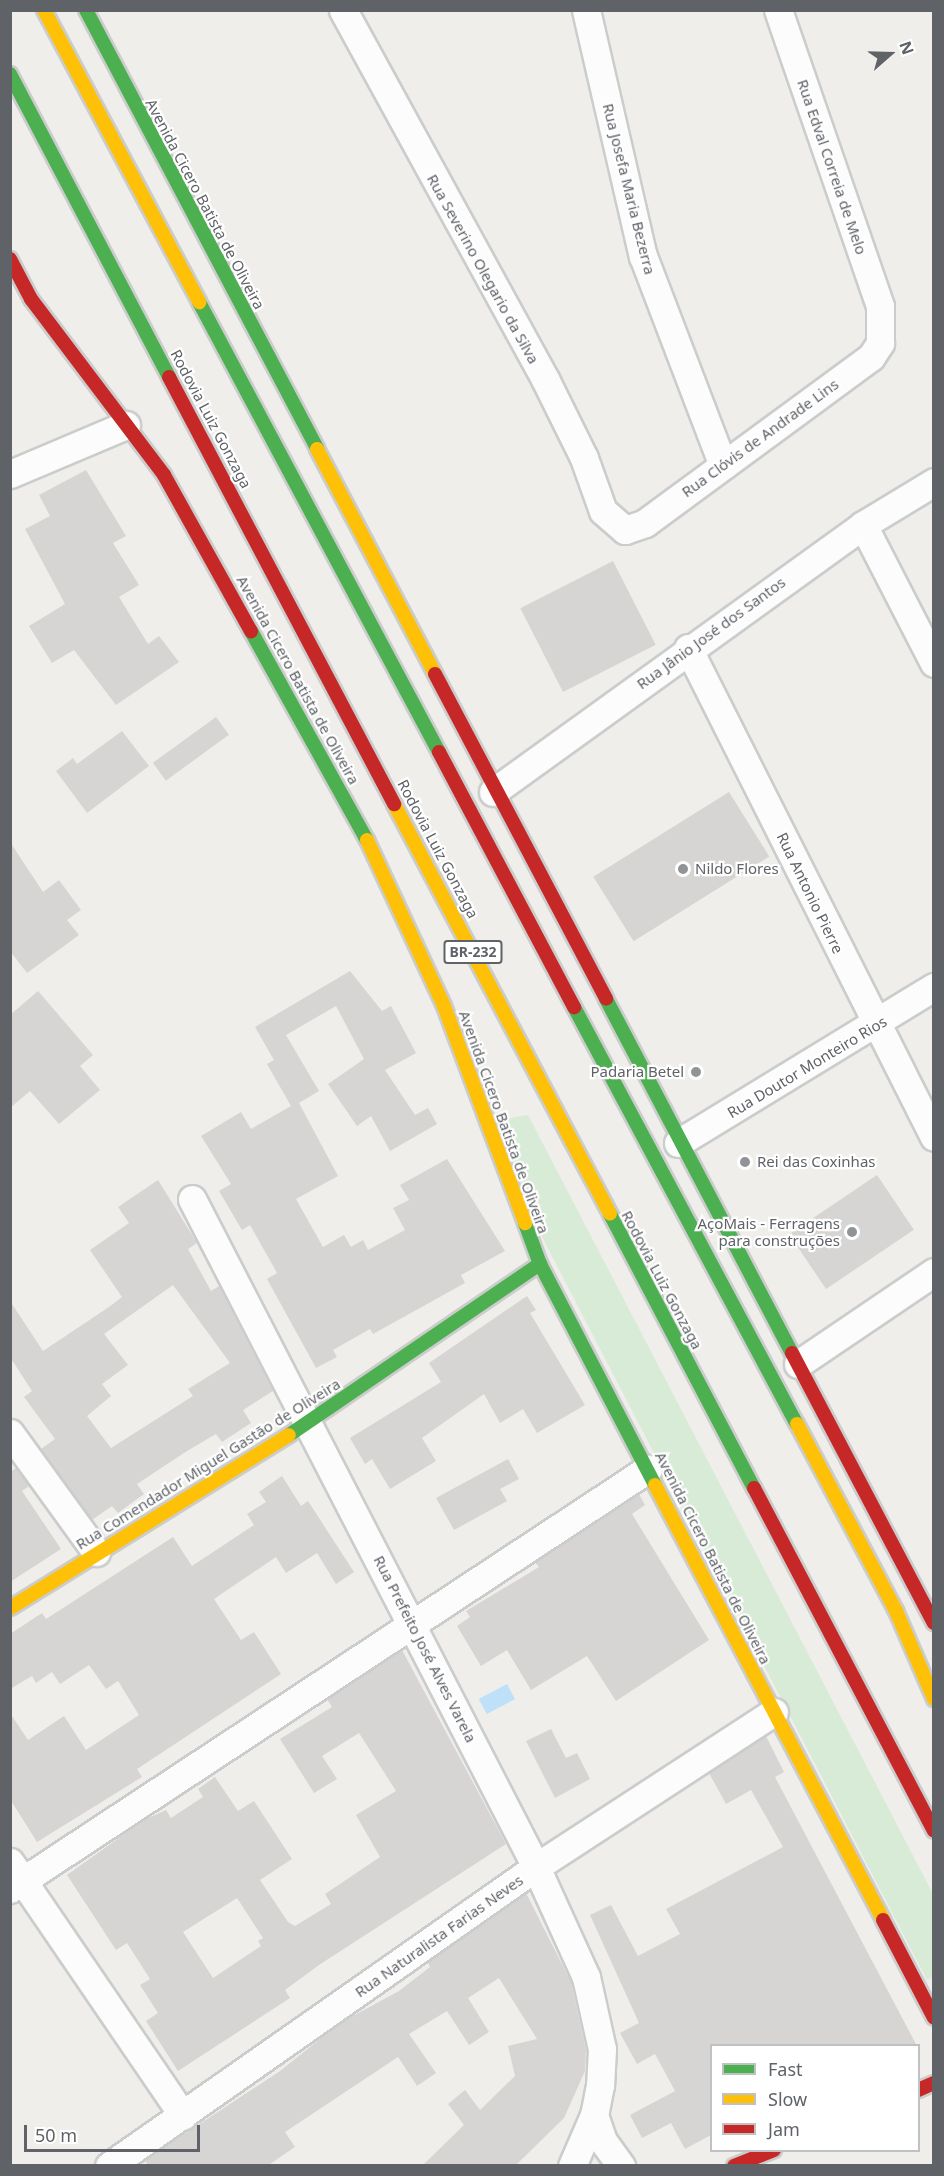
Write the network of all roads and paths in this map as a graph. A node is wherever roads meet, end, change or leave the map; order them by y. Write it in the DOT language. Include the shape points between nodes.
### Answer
graph roads {
  1 [pos="44,10"];
  2 [pos="86,10"];
  3 [pos="343,10"];
  4 [pos="586,10"];
  5 [pos="778,10"];
  6 [pos="10,74"];
  7 [pos="10,259"];
  8 [pos="883,325"];
  9 [pos="126,425"];
  10 [pos="723,465"];
  11 [pos="10,474"];
  12 [pos="933,482"];
  13 [pos="863,525"];
  14 [pos="617,528"];
  15 [pos="688,648"];
  16 [pos="933,663"];
  17 [pos="493,792"];
  18 [pos="933,987"];
  19 [pos="875,1026"];
  20 [pos="933,1137"];
  21 [pos="678,1143"];
  22 [pos="192,1199"];
  23 [pos="540,1263"];
  24 [pos="933,1272"];
  25 [pos="798,1364"];
  26 [pos="310,1422"];
  27 [pos="10,1433"];
  28 [pos="648,1469"];
  29 [pos="96,1552"];
  30 [pos="930,1606"];
  31 [pos="10,1608"];
  32 [pos="412,1623"];
  33 [pos="933,1623"];
  34 [pos="933,1699"];
  35 [pos="774,1712"];
  36 [pos="933,1831"];
  37 [pos="536,1868"];
  38 [pos="15,1877"];
  39 [pos="933,2018"];
  40 [pos="594,2115"];
  41 [pos="183,2116"];
  42 [pos="771,2152"];
  43 [pos="109,2166"];
  44 [pos="572,2166"];
  45 [pos="621,2166"];
  46 [pos="734,2166"];
  1 -- 34 [label="main road" via="896,1611"];
  2 -- 17 [label="main road, Avenida Cicero Batista de Oliveira"];
  3 -- 14 [label="street, Rua Severino Olegario da Silva" via="545,379 584,458 603,511"];
  4 -- 10 [label="street, Rua Josefa Maria Bezerra" via="643,256"];
  5 -- 8 [label="street, Rua Edval Correia de Melo"];
  6 -- 36 [label="main road, Rodovia Luiz Gonzaga / BR-232"];
  7 -- 9 [label="main road, Avenida Cicero Batista de Oliveira" via="32,299"];
  8 -- 10 [label="street, Rua Clóvis de Andrade Lins" via="871,357"];
  9 -- 11 [label="street"];
  9 -- 23 [label="main road, Avenida Cicero Batista de Oliveira" via="170,484 368,841 444,1006"];
  10 -- 14 [label="street, Rua Clóvis de Andrade Lins" via="645,523"];
  12 -- 13 [label="street, Rua Jânio José dos Santos"];
  13 -- 15 [label="street, Rua Jânio José dos Santos"];
  13 -- 16 [label="street"];
  15 -- 17 [label="street, Rua Jânio José dos Santos"];
  15 -- 19 [label="street, Rua Antonio Pierre"];
  17 -- 21 [label="main road, Avenida Cicero Batista de Oliveira"];
  18 -- 19 [label="street, Rua Doutor Monteiro Rios"];
  19 -- 20 [label="street, Rua Antonio Pierre"];
  19 -- 21 [label="street, Rua Doutor Monteiro Rios"];
  21 -- 25 [label="main road, Avenida Cicero Batista de Oliveira"];
  22 -- 26 [label="street, Rua Prefeito José Alves Varela"];
  23 -- 26 [label="main road, Rua Comendador Miguel Gastão de Oliveira"];
  23 -- 28 [label="main road, Avenida Cicero Batista de Oliveira"];
  24 -- 25 [label="street"];
  25 -- 30 [label="main road, Avenida Cicero Batista de Oliveira"];
  26 -- 29 [label="main road, Rua Comendador Miguel Gastão de Oliveira"];
  26 -- 32 [label="street, Rua Prefeito José Alves Varela"];
  27 -- 29 [label="street"];
  28 -- 32 [label="street"];
  28 -- 35 [label="main road, Avenida Cicero Batista de Oliveira"];
  29 -- 31 [label="main road, Rua Comendador Miguel Gastão de Oliveira"];
  30 -- 33 [label="main road, Avenida Cicero Batista de Oliveira"];
  32 -- 37 [label="street, Rua Prefeito José Alves Varela"];
  32 -- 38 [label="street"];
  35 -- 37 [label="street, Rua Naturalista Farias Neves"];
  35 -- 39 [label="main road, Avenida Cicero Batista de Oliveira"];
  37 -- 40 [label="street, Rua Prefeito José Alves Varela" via="597,2014 602,2049"];
  37 -- 41 [label="street, Rua Naturalista Farias Neves"];
  38 -- 41 [label="street"];
  40 -- 44 [label="street, Rua Prefeito José Alves Varela"];
  40 -- 45 [label="street, Rua Prefeito José Alves Varela" via="603,2141"];
  41 -- 43 [label="street, Rua Naturalista Farias Neves"];
  42 -- 46 [label="main road"];
}
